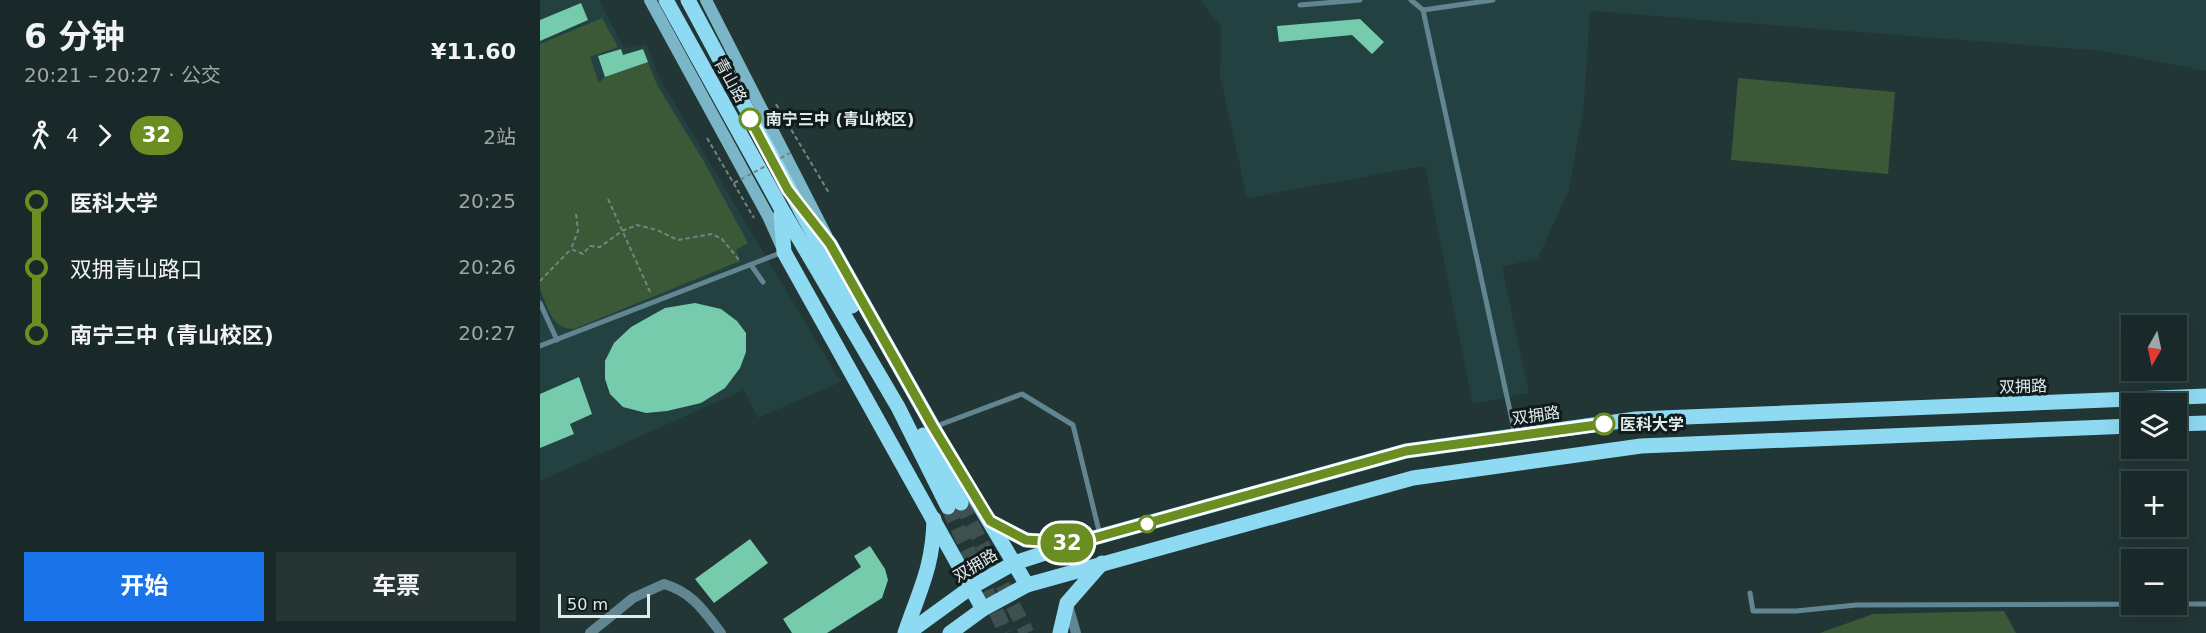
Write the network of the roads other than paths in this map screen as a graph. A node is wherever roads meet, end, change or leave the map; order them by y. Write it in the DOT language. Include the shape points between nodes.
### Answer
graph roads {
  1 [pos="650,0"];
  2 [pos="666,0"];
  3 [pos="688,0"];
  4 [pos="706,0"];
  5 [pos="1360,0"];
  6 [pos="1411,0"];
  7 [pos="1493,0"];
  8 [pos="1300,5"];
  9 [pos="1424,10"];
  10 [pos="788,190"];
  11 [pos="781,208"];
  12 [pos="830,244"];
  13 [pos="784,252"];
  14 [pos="748,266"];
  15 [pos="763,282"];
  16 [pos="540,303"];
  17 [pos="557,340"];
  18 [pos="540,346"];
  19 [pos="2206,396"];
  20 [pos="2206,423"];
  21 [pos="2187,424"];
  22 [pos="2121,426"];
  23 [pos="933,427"];
  24 [pos="1515,436"];
  25 [pos="934,516"];
  26 [pos="990,521"];
  27 [pos="1100,537"];
  28 [pos="1076,543"];
  29 [pos="1103,562"];
  30 [pos="1014,563"];
  31 [pos="1027,585"];
  32 [pos="970,588"];
  33 [pos="1750,593"];
  34 [pos="1067,603"];
  35 [pos="2121,604"];
  36 [pos="2187,604"];
  37 [pos="2206,604"];
  38 [pos="983,609"];
  39 [pos="590,633"];
  40 [pos="721,633"];
  41 [pos="907,633"];
  42 [pos="950,633"];
  43 [pos="1060,633"];
  44 [pos="1076,633"];
  1 -- 13 [label="street"];
  2 -- 11 [label="main road, 青山路"];
  3 -- 10 [label="main road, 青山路"];
  4 -- 12 [label="street"];
  5 -- 8 [label="lane"];
  6 -- 9 [label="lane"];
  7 -- 9 [label="lane"];
  9 -- 24 [label="lane"];
  10 -- 11 [label="main road, 青山路" via="955,505"];
  10 -- 12 [label="main road"];
  11 -- 13 [label="main road"];
  12 -- 23 [label="main road"];
  13 -- 14 [label="lane"];
  13 -- 25 [label="main road"];
  14 -- 15 [label="lane"];
  14 -- 17 [label="lane"];
  16 -- 17 [label="lane"];
  17 -- 18 [label="lane"];
  19 -- 24 [label="main road, 双拥路" via="1636,420"];
  20 -- 21 [label="main road"];
  22 -- 29 [label="main road" via="1641,446 1413,478"];
  23 -- 26 [label="main road"];
  23 -- 27 [label="lane" via="1022,394 1073,425"];
  24 -- 27 [label="main road, 双拥路" via="1406,451"];
  25 -- 32 [label="main road"];
  25 -- 41 [label="main road" via="928,574"];
  26 -- 28 [label="main road" via="1026,540"];
  26 -- 30 [label="main road"];
  27 -- 28 [label="main road, 双拥路"];
  28 -- 30 [label="main road, 双拥路"];
  29 -- 31 [label="main road"];
  29 -- 34 [label="main road"];
  30 -- 31 [label="main road"];
  30 -- 32 [label="main road, 双拥路"];
  31 -- 38 [label="main road"];
  32 -- 38 [label="main road"];
  32 -- 41 [label="main road, 双拥路"];
  33 -- 35 [label="lane" via="1753,610 1796,611 1856,605"];
  34 -- 43 [label="main road"];
  34 -- 44 [label="street"];
  36 -- 37 [label="lane"];
  38 -- 42 [label="main road"];
  39 -- 40 [label="street" via="633,598 664,584 694,598"];
}
